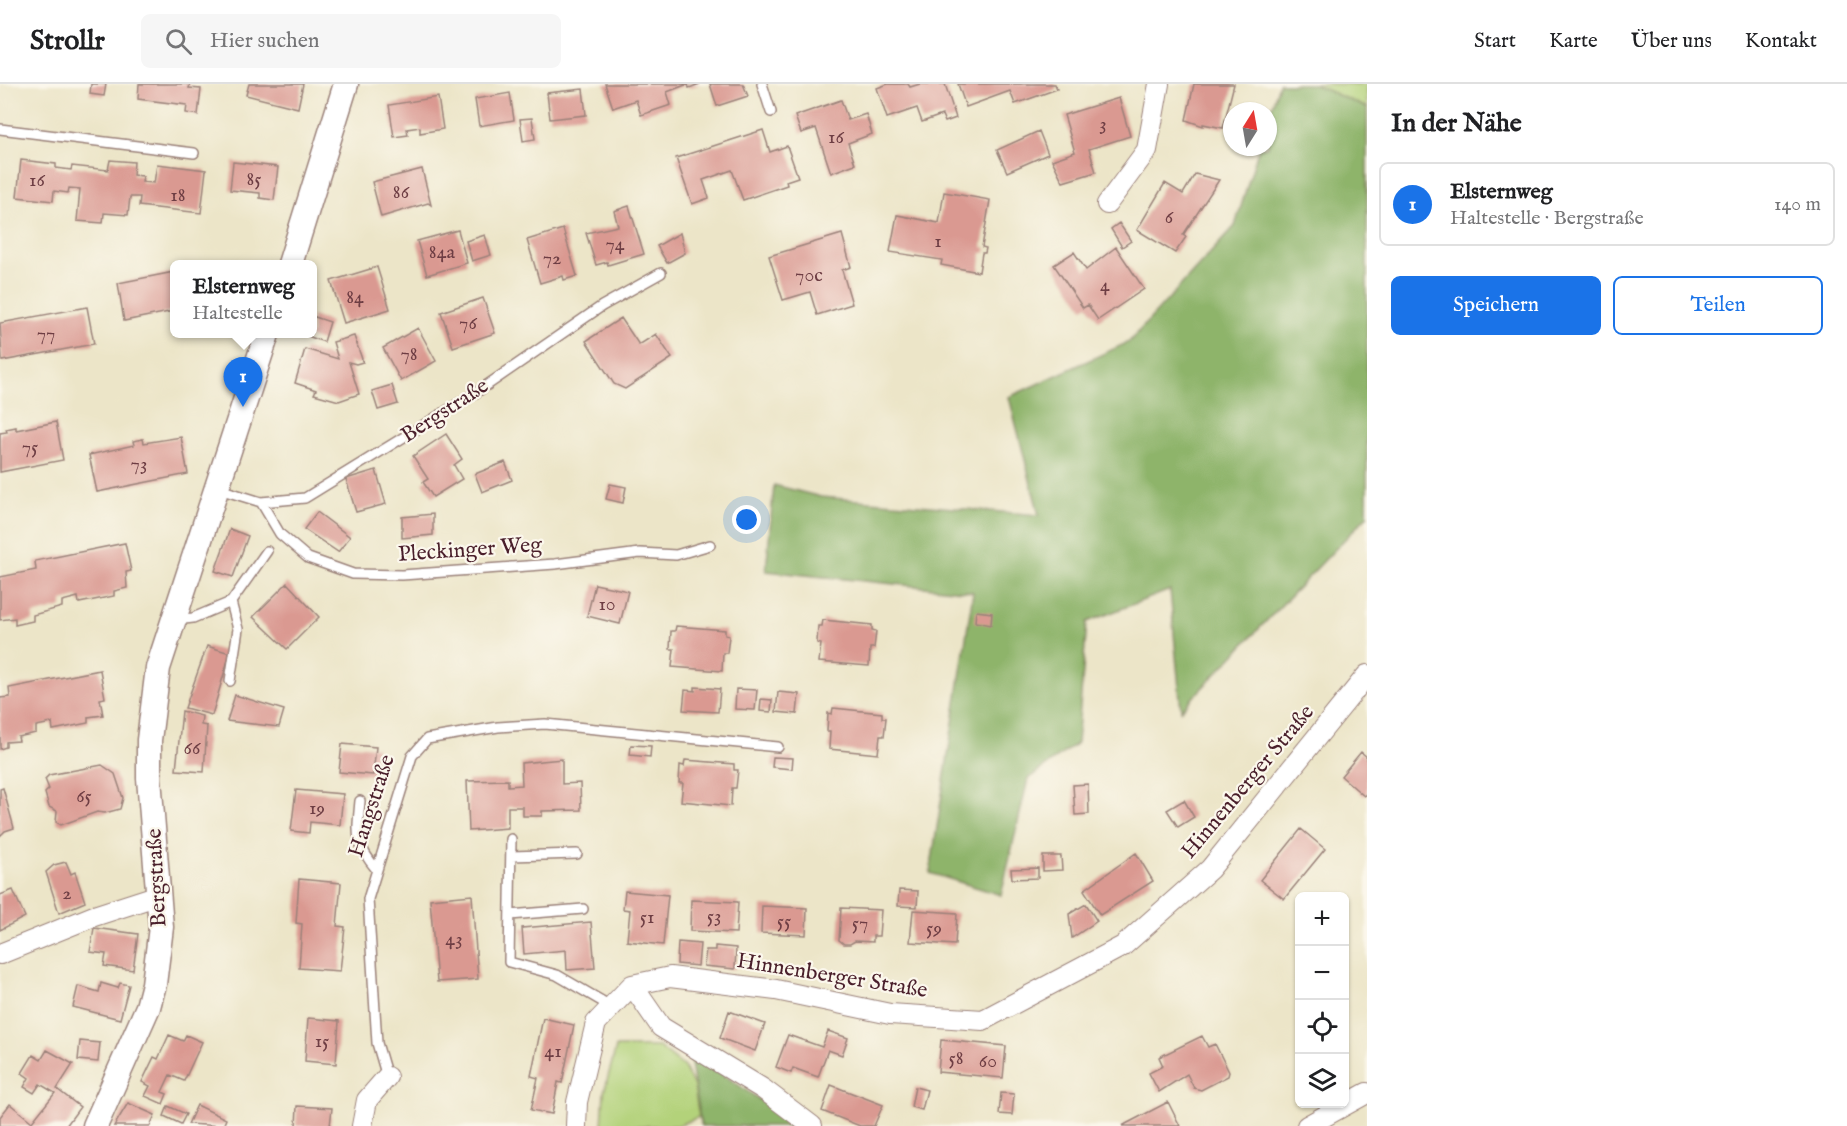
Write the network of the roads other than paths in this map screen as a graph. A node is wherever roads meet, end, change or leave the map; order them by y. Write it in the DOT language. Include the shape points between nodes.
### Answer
graph roads {
  1 [pos="346,84"];
  2 [pos="762,84"];
  3 [pos="1159,84"];
  4 [pos="771,112"];
  5 [pos="0,129"];
  6 [pos="194,153"];
  7 [pos="1107,204"];
  8 [pos="291,260"];
  9 [pos="661,273"];
  10 [pos="265,338"];
  11 [pos="217,488"];
  12 [pos="261,502"];
  13 [pos="710,545"];
  14 [pos="267,551"];
  15 [pos="231,602"];
  16 [pos="172,621"];
  17 [pos="1367,675"];
  18 [pos="230,681"];
  19 [pos="778,747"];
  20 [pos="360,801"];
  21 [pos="511,839"];
  22 [pos="577,854"];
  23 [pos="511,856"];
  24 [pos="377,870"];
  25 [pos="159,895"];
  26 [pos="583,909"];
  27 [pos="510,915"];
  28 [pos="0,954"];
  29 [pos="632,985"];
  30 [pos="612,1007"];
  31 [pos="387,1077"];
  32 [pos="1367,1094"];
  33 [pos="95,1126"];
  34 [pos="362,1126"];
  35 [pos="576,1126"];
  36 [pos="812,1126"];
  37 [pos="1307,1126"];
  1 -- 8 [label="street"];
  2 -- 4 [label="lane"];
  3 -- 7 [label="street" via="1147,150"];
  5 -- 6 [label="lane"];
  9 -- 12 [label="lane, Bergstraße" via="602,306 477,392 305,498"];
  10 -- 11 [label="street, Bergstraße"];
  11 -- 12 [label="lane, Bergstraße"];
  11 -- 16 [label="street, Bergstraße"];
  12 -- 13 [label="lane, Pleckinger Weg" via="280,534 308,558 353,574 402,575 555,564 640,553 676,555"];
  14 -- 15 [label="lane"];
  15 -- 16 [label="lane" via="193,618"];
  15 -- 18 [label="lane" via="238,629"];
  16 -- 25 [label="street, Bergstraße" via="158,668 149,740"];
  17 -- 29 [label="street, Hinnenberger Straße" via="1210,869 1123,946 984,1020 890,1014 776,990 669,976"];
  19 -- 24 [label="lane, Hangstraße" via="545,724 427,739 412,756"];
  20 -- 24 [label="lane" via="357,839"];
  21 -- 23 [label="lane"];
  22 -- 23 [label="lane"];
  23 -- 27 [label="lane"];
  24 -- 31 [label="lane, Hangstraße" via="368,899 377,1043"];
  25 -- 28 [label="street"];
  25 -- 33 [label="street, Bergstraße" via="161,927 154,984 136,1037"];
  26 -- 27 [label="lane"];
  27 -- 30 [label="lane" via="509,962 557,975"];
  29 -- 30 [label="street"];
  29 -- 36 [label="street" via="661,1027 764,1089"];
  30 -- 35 [label="street" via="596,1023 577,1102"];
  31 -- 34 [label="street, Hangstraße" via="367,1100"];
  32 -- 37 [label="street"];
}
